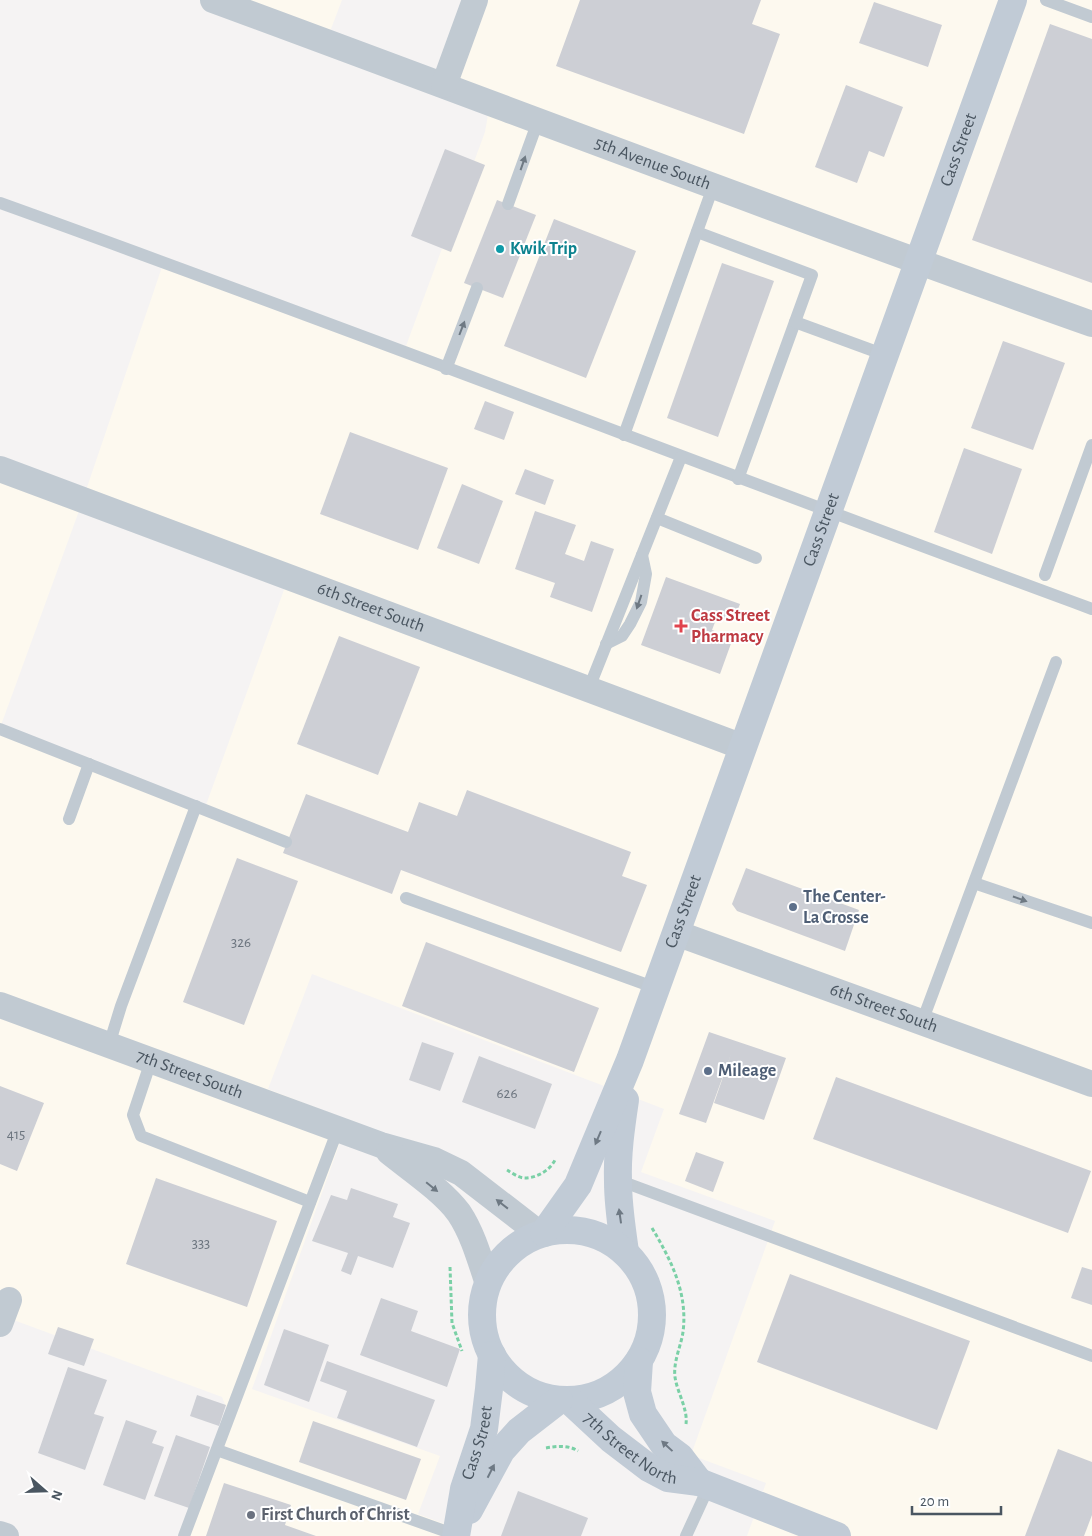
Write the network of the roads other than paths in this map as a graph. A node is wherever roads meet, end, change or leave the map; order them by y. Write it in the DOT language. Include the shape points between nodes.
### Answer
graph roads {
  1 [pos="213,0"];
  2 [pos="475,0"];
  3 [pos="1013,0"];
  4 [pos="1046,0"];
  5 [pos="1092,17"];
  6 [pos="444,85"];
  7 [pos="538,121"];
  8 [pos="713,187"];
  9 [pos="0,203"];
  10 [pos="508,204"];
  11 [pos="697,232"];
  12 [pos="918,263"];
  13 [pos="478,288"];
  14 [pos="795,322"];
  15 [pos="1092,324"];
  16 [pos="885,355"];
  17 [pos="446,368"];
  18 [pos="624,435"];
  19 [pos="1092,445"];
  20 [pos="681,457"];
  21 [pos="0,469"];
  22 [pos="738,478"];
  23 [pos="828,512"];
  24 [pos="657,518"];
  25 [pos="756,558"];
  26 [pos="1045,575"];
  27 [pos="1092,609"];
  28 [pos="1056,662"];
  29 [pos="588,688"];
  30 [pos="0,729"];
  31 [pos="743,747"];
  32 [pos="89,764"];
  33 [pos="196,806"];
  34 [pos="69,819"];
  35 [pos="286,842"];
  36 [pos="974,883"];
  37 [pos="406,898"];
  38 [pos="1092,923"];
  39 [pos="676,933"];
  40 [pos="656,988"];
  41 [pos="0,1005"];
  42 [pos="922,1022"];
  43 [pos="109,1045"];
  44 [pos="630,1060"];
  45 [pos="151,1061"];
  46 [pos="1092,1084"];
  47 [pos="338,1129"];
  48 [pos="381,1145"];
  49 [pos="618,1180"];
  50 [pos="310,1202"];
  51 [pos="542,1233"];
  52 [pos="625,1252"];
  53 [pos="488,1284"];
  54 [pos="492,1355"];
  55 [pos="1092,1356"];
  56 [pos="639,1361"];
  57 [pos="564,1400"];
  58 [pos="217,1450"];
  59 [pos="704,1484"];
  60 [pos="457,1533"];
  61 [pos="0,1534"];
  62 [pos="6,1536"];
  63 [pos="184,1536"];
  64 [pos="686,1536"];
  65 [pos="837,1536"];
  1 -- 6 [label="street, 5th Avenue South"];
  2 -- 6 [label="street"];
  3 -- 12 [label="main road, Cass Street"];
  4 -- 5 [label="lane"];
  6 -- 7 [label="street, 5th Avenue South"];
  7 -- 8 [label="street, 5th Avenue South"];
  10 -- 7 [label="lane, one-way"];
  8 -- 11 [label="lane"];
  8 -- 12 [label="street, 5th Avenue South"];
  9 -- 17 [label="lane"];
  11 -- 14 [label="lane" via="812,275"];
  11 -- 18 [label="lane"];
  12 -- 15 [label="street, 5th Avenue South"];
  12 -- 16 [label="main road, Cass Street"];
  17 -- 13 [label="lane, one-way"];
  14 -- 16 [label="lane"];
  14 -- 22 [label="lane"];
  16 -- 23 [label="main road, Cass Street"];
  17 -- 18 [label="lane"];
  18 -- 20 [label="lane"];
  19 -- 26 [label="lane"];
  20 -- 22 [label="lane"];
  20 -- 24 [label="lane"];
  21 -- 29 [label="street, 6th Street South"];
  22 -- 23 [label="lane"];
  23 -- 27 [label="lane"];
  23 -- 31 [label="main road, Cass Street"];
  24 -- 25 [label="lane"];
  24 -- 29 [label="lane"];
  28 -- 36 [label="lane"];
  29 -- 31 [label="street, 6th Street South"];
  30 -- 32 [label="lane"];
  31 -- 39 [label="main road, Cass Street"];
  32 -- 33 [label="lane"];
  32 -- 34 [label="lane"];
  33 -- 35 [label="lane"];
  33 -- 43 [label="lane"];
  36 -- 38 [label="lane, one-way"];
  36 -- 42 [label="lane"];
  37 -- 40 [label="lane"];
  39 -- 40 [label="main road, Cass Street"];
  39 -- 42 [label="street, 6th Street South"];
  40 -- 44 [label="main road, Cass Street"];
  41 -- 43 [label="street, 7th Street South"];
  42 -- 46 [label="street, 6th Street South"];
  43 -- 45 [label="street, 7th Street South"];
  44 -- 49 [label="main road, Cass Street" via="620,1134"];
  44 -- 51 [label="main road, Cass Street, one-way" via="578,1185"];
  45 -- 47 [label="street, 7th Street South"];
  45 -- 50 [label="lane" via="133,1114 141,1136"];
  47 -- 48 [label="street, 7th Street South"];
  47 -- 50 [label="lane"];
  51 -- 48 [label="street, 7th Street South, one-way" via="461,1173 434,1160"];
  48 -- 53 [label="street, 7th Street South, one-way" via="458,1212 471,1235"];
  52 -- 49 [label="main road, Cass Street, one-way"];
  49 -- 55 [label="lane"];
  50 -- 58 [label="lane"];
  51 -- 52 [label="main road" via="564,1229 584,1231 604,1237"];
  51 -- 53 [label="main road" via="509,1252"];
  52 -- 56 [label="main road" via="644,1278 653,1312 652,1329"];
  53 -- 54 [label="main road" via="482,1320"];
  54 -- 57 [label="main road" via="520,1386 538,1395"];
  54 -- 60 [label="main road, Cass Street" via="484,1428 464,1489"];
  56 -- 57 [label="main road" via="628,1375 603,1392 589,1398"];
  59 -- 56 [label="main road, 7th Street North, one-way" via="680,1457 664,1445 643,1414 637,1392"];
  57 -- 59 [label="main road, 7th Street North" via="650,1468 668,1478"];
  60 -- 57 [label="main road, Cass Street, one-way" via="501,1451 519,1432"];
  58 -- 60 [label="lane"];
  58 -- 63 [label="lane"];
  59 -- 64 [label="lane"];
  59 -- 65 [label="main road, 7th Street North"];
  61 -- 62 [label="street"];
}
